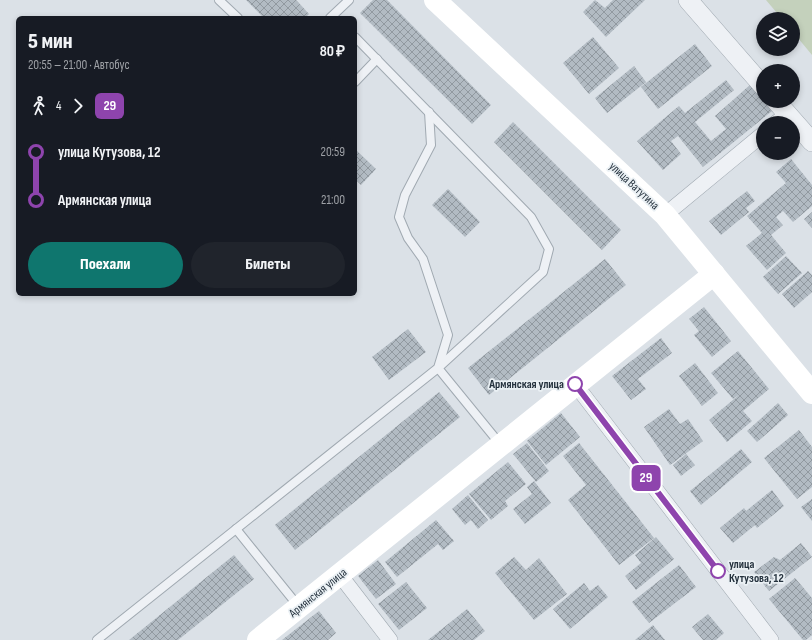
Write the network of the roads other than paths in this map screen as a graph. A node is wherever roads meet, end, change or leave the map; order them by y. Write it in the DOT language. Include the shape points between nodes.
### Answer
graph roads {
  1 [pos="219,0"];
  2 [pos="349,0"];
  3 [pos="435,0"];
  4 [pos="688,0"];
  5 [pos="236,16"];
  6 [pos="334,16"];
  7 [pos="357,40"];
  8 [pos="377,59"];
  9 [pos="756,78"];
  10 [pos="357,80"];
  11 [pos="429,112"];
  12 [pos="780,113"];
  13 [pos="756,140"];
  14 [pos="812,142"];
  15 [pos="665,215"];
  16 [pos="714,274"];
  17 [pos="438,368"];
  18 [pos="575,384"];
  19 [pos="812,393"];
  20 [pos="501,445"];
  21 [pos="236,529"];
  22 [pos="340,575"];
  23 [pos="300,607"];
  24 [pos="97,640"];
  25 [pos="258,640"];
  26 [pos="390,640"];
  27 [pos="770,640"];
  1 -- 5 [label="lane"];
  2 -- 6 [label="lane"];
  3 -- 15 [label="main road, улица Ватутина"];
  4 -- 9 [label="street"];
  7 -- 8 [label="lane"];
  8 -- 10 [label="lane"];
  8 -- 11 [label="lane"];
  11 -- 17 [label="lane" via="431,145 405,195 398,217 408,238 424,259 448,335"];
  11 -- 17 [label="lane" via="531,217 549,249 544,272"];
  12 -- 14 [label="street"];
  13 -- 15 [label="street"];
  15 -- 16 [label="main road, улица Ватутина"];
  16 -- 18 [label="main road, Армянская улица"];
  16 -- 19 [label="main road, улица Ватутина"];
  17 -- 20 [label="lane"];
  17 -- 21 [label="lane"];
  18 -- 20 [label="main road, Армянская улица"];
  18 -- 27 [label="street"];
  20 -- 22 [label="main road, Армянская улица"];
  21 -- 23 [label="lane"];
  21 -- 24 [label="lane"];
  22 -- 23 [label="main road, Армянская улица"];
  22 -- 26 [label="street"];
  23 -- 25 [label="main road, Армянская улица"];
}
